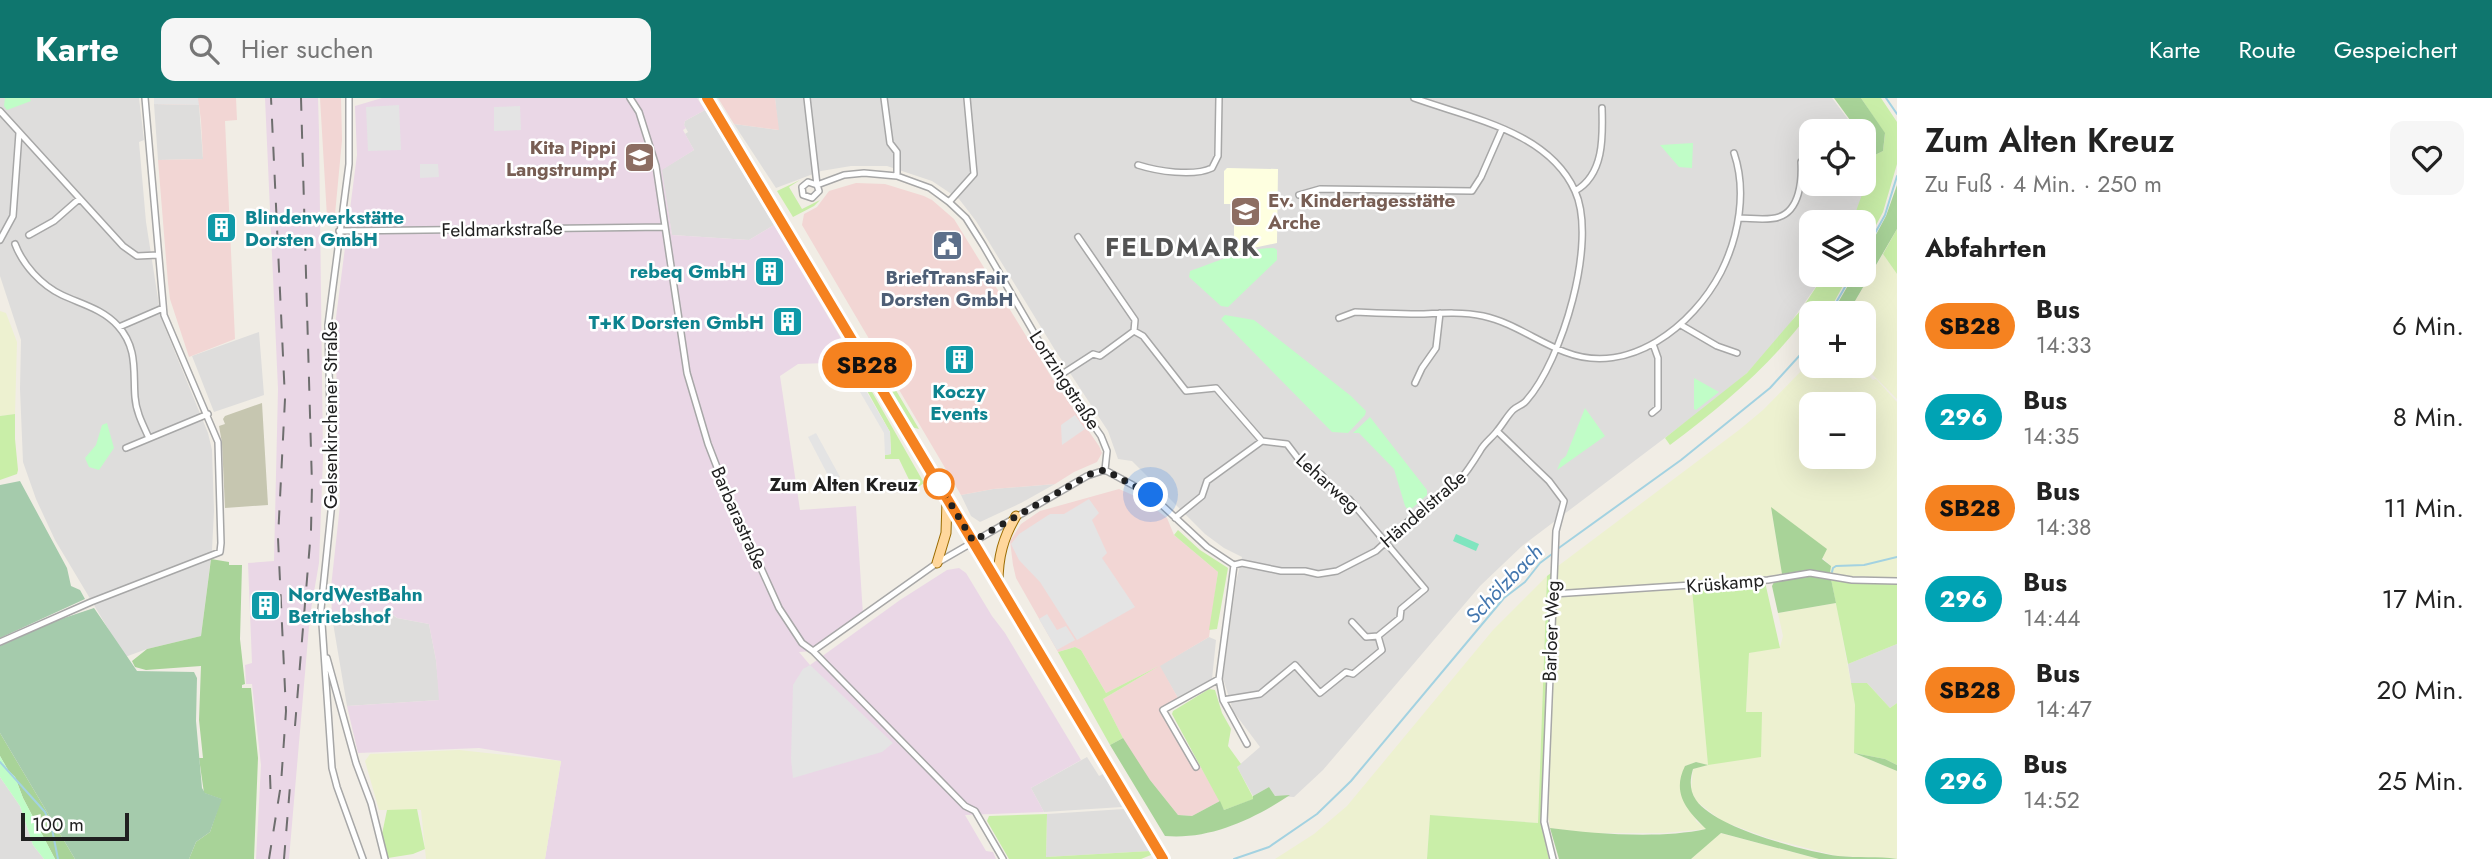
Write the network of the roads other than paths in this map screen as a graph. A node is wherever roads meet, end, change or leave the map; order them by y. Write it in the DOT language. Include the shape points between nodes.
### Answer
graph roads {
  1 [pos="145,98"];
  2 [pos="349,98"];
  3 [pos="630,98"];
  4 [pos="707,98"];
  5 [pos="807,98"];
  6 [pos="884,98"];
  7 [pos="967,98"];
  8 [pos="1219,98"];
  9 [pos="1414,98"];
  10 [pos="1602,108"];
  11 [pos="0,111"];
  12 [pos="1502,129"];
  13 [pos="19,133"];
  14 [pos="1734,153"];
  15 [pos="1138,165"];
  16 [pos="897,176"];
  17 [pos="1799,190"];
  18 [pos="1576,191"];
  19 [pos="1299,195"];
  20 [pos="79,199"];
  21 [pos="949,202"];
  22 [pos="1739,218"];
  23 [pos="665,226"];
  24 [pos="339,232"];
  25 [pos="29,235"];
  26 [pos="1078,237"];
  27 [pos="0,240"];
  28 [pos="15,244"];
  29 [pos="158,255"];
  30 [pos="163,308"];
  31 [pos="1440,313"];
  32 [pos="1339,318"];
  33 [pos="1681,324"];
  34 [pos="119,327"];
  35 [pos="1134,331"];
  36 [pos="1653,344"];
  37 [pos="1555,348"];
  38 [pos="1737,353"];
  39 [pos="1059,376"];
  40 [pos="1415,383"];
  41 [pos="1652,413"];
  42 [pos="208,414"];
  43 [pos="1497,431"];
  44 [pos="149,438"];
  45 [pos="1262,441"];
  46 [pos="126,448"];
  47 [pos="1105,470"];
  48 [pos="947,499"];
  49 [pos="1016,516"];
  50 [pos="1175,518"];
  51 [pos="1385,540"];
  52 [pos="973,541"];
  53 [pos="937,563"];
  54 [pos="1234,565"];
  55 [pos="1897,581"];
  56 [pos="998,585"];
  57 [pos="1553,594"];
  58 [pos="1352,622"];
  59 [pos="1378,636"];
  60 [pos="0,642"];
  61 [pos="324,648"];
  62 [pos="813,651"];
  63 [pos="1219,679"];
  64 [pos="1223,700"];
  65 [pos="1247,744"];
  66 [pos="1195,767"];
  67 [pos="363,859"];
  68 [pos="385,859"];
  69 [pos="1003,859"];
  70 [pos="1163,859"];
  71 [pos="1553,859"];
  1 -- 29 [label="street"];
  2 -- 24 [label="street, Gelsenkirchener Straße" via="349,164"];
  3 -- 23 [label="street, Barbarastraße" via="650,140"];
  4 -- 48 [label="main road"];
  5 -- 16 [label="street, Lortzingstraße" via="817,186 864,173"];
  6 -- 16 [label="street" via="890,143 897,152"];
  7 -- 21 [label="street" via="974,174"];
  8 -- 15 [label="street" via="1218,156 1212,168 1156,171"];
  9 -- 12 [label="street, Händelstraße"];
  10 -- 18 [label="street" via="1597,166 1586,186"];
  11 -- 13 [label="street"];
  12 -- 18 [label="street, Händelstraße" via="1535,145 1562,170"];
  12 -- 19 [label="street" via="1472,191 1320,189"];
  13 -- 20 [label="street"];
  13 -- 27 [label="street" via="13,216"];
  14 -- 22 [label="street" via="1740,171"];
  16 -- 21 [label="street, Lortzingstraße" via="930,188"];
  17 -- 22 [label="street" via="1790,211 1780,217"];
  18 -- 37 [label="street, Händelstraße" via="1582,256"];
  20 -- 25 [label="street"];
  20 -- 29 [label="street" via="130,252 142,257"];
  21 -- 39 [label="street, Lortzingstraße" via="966,218"];
  22 -- 33 [label="street" via="1720,274"];
  23 -- 24 [label="street, Feldmarkstraße"];
  23 -- 62 [label="street, Barbarastraße" via="687,373 708,444 779,608 802,643"];
  24 -- 61 [label="street, Gelsenkirchener Straße" via="328,325 332,502 321,595"];
  26 -- 35 [label="street, Leharweg" via="1135,320"];
  28 -- 34 [label="street" via="44,284 96,308"];
  29 -- 30 [label="street"];
  30 -- 34 [label="street"];
  30 -- 42 [label="street"];
  31 -- 32 [label="street" via="1355,312"];
  31 -- 37 [label="street" via="1495,319"];
  31 -- 40 [label="street" via="1436,348"];
  33 -- 36 [label="street"];
  33 -- 38 [label="street"];
  34 -- 44 [label="street" via="132,353 138,413"];
  35 -- 39 [label="street" via="1100,356 1093,354"];
  35 -- 45 [label="street, Leharweg" via="1143,336 1186,391 1216,388"];
  36 -- 37 [label="street" via="1600,359"];
  36 -- 41 [label="street" via="1658,358 1658,408"];
  37 -- 43 [label="street, Händelstraße" via="1525,402"];
  39 -- 47 [label="street, Lortzingstraße" via="1105,443"];
  42 -- 44 [label="street"];
  42 -- 60 [label="street" via="219,450 220,552"];
  43 -- 51 [label="street, Händelstraße" via="1472,466 1439,499 1429,502"];
  43 -- 57 [label="street, Barloer Weg" via="1564,501 1557,522"];
  44 -- 46 [label="street"];
  45 -- 50 [label="street" via="1207,481 1202,496"];
  45 -- 51 [label="street, Leharweg" via="1287,444 1303,465 1321,474 1338,496 1349,499"];
  47 -- 49 [label="street" via="1087,475"];
  47 -- 50 [label="street, Händelstraße" via="1151,495"];
  48 -- 52 [label="main road"];
  48 -- 53 [label="main road" via="946,533"];
  49 -- 52 [label="street"];
  49 -- 56 [label="main road" via="1000,552"];
  50 -- 54 [label="street, Händelstraße"];
  51 -- 54 [label="street, Händelstraße" via="1356,563 1326,574"];
  51 -- 59 [label="street, Leharweg" via="1425,589 1401,608 1400,618"];
  52 -- 53 [label="street"];
  52 -- 56 [label="main road"];
  53 -- 62 [label="street"];
  54 -- 63 [label="street"];
  55 -- 57 [label="street, Krüskamp" via="1810,573"];
  56 -- 70 [label="main road"];
  57 -- 71 [label="street, Barloer Weg" via="1544,822"];
  58 -- 59 [label="street" via="1366,638"];
  59 -- 64 [label="street" via="1382,650 1320,693 1295,665 1260,694"];
  61 -- 67 [label="street, Gelsenkirchener Straße" via="332,768"];
  61 -- 68 [label="street, Gelsenkirchener Straße"];
  62 -- 69 [label="street, Barbarastraße" via="975,811"];
  63 -- 64 [label="street"];
  63 -- 66 [label="street" via="1163,710"];
  64 -- 65 [label="street"];
}
